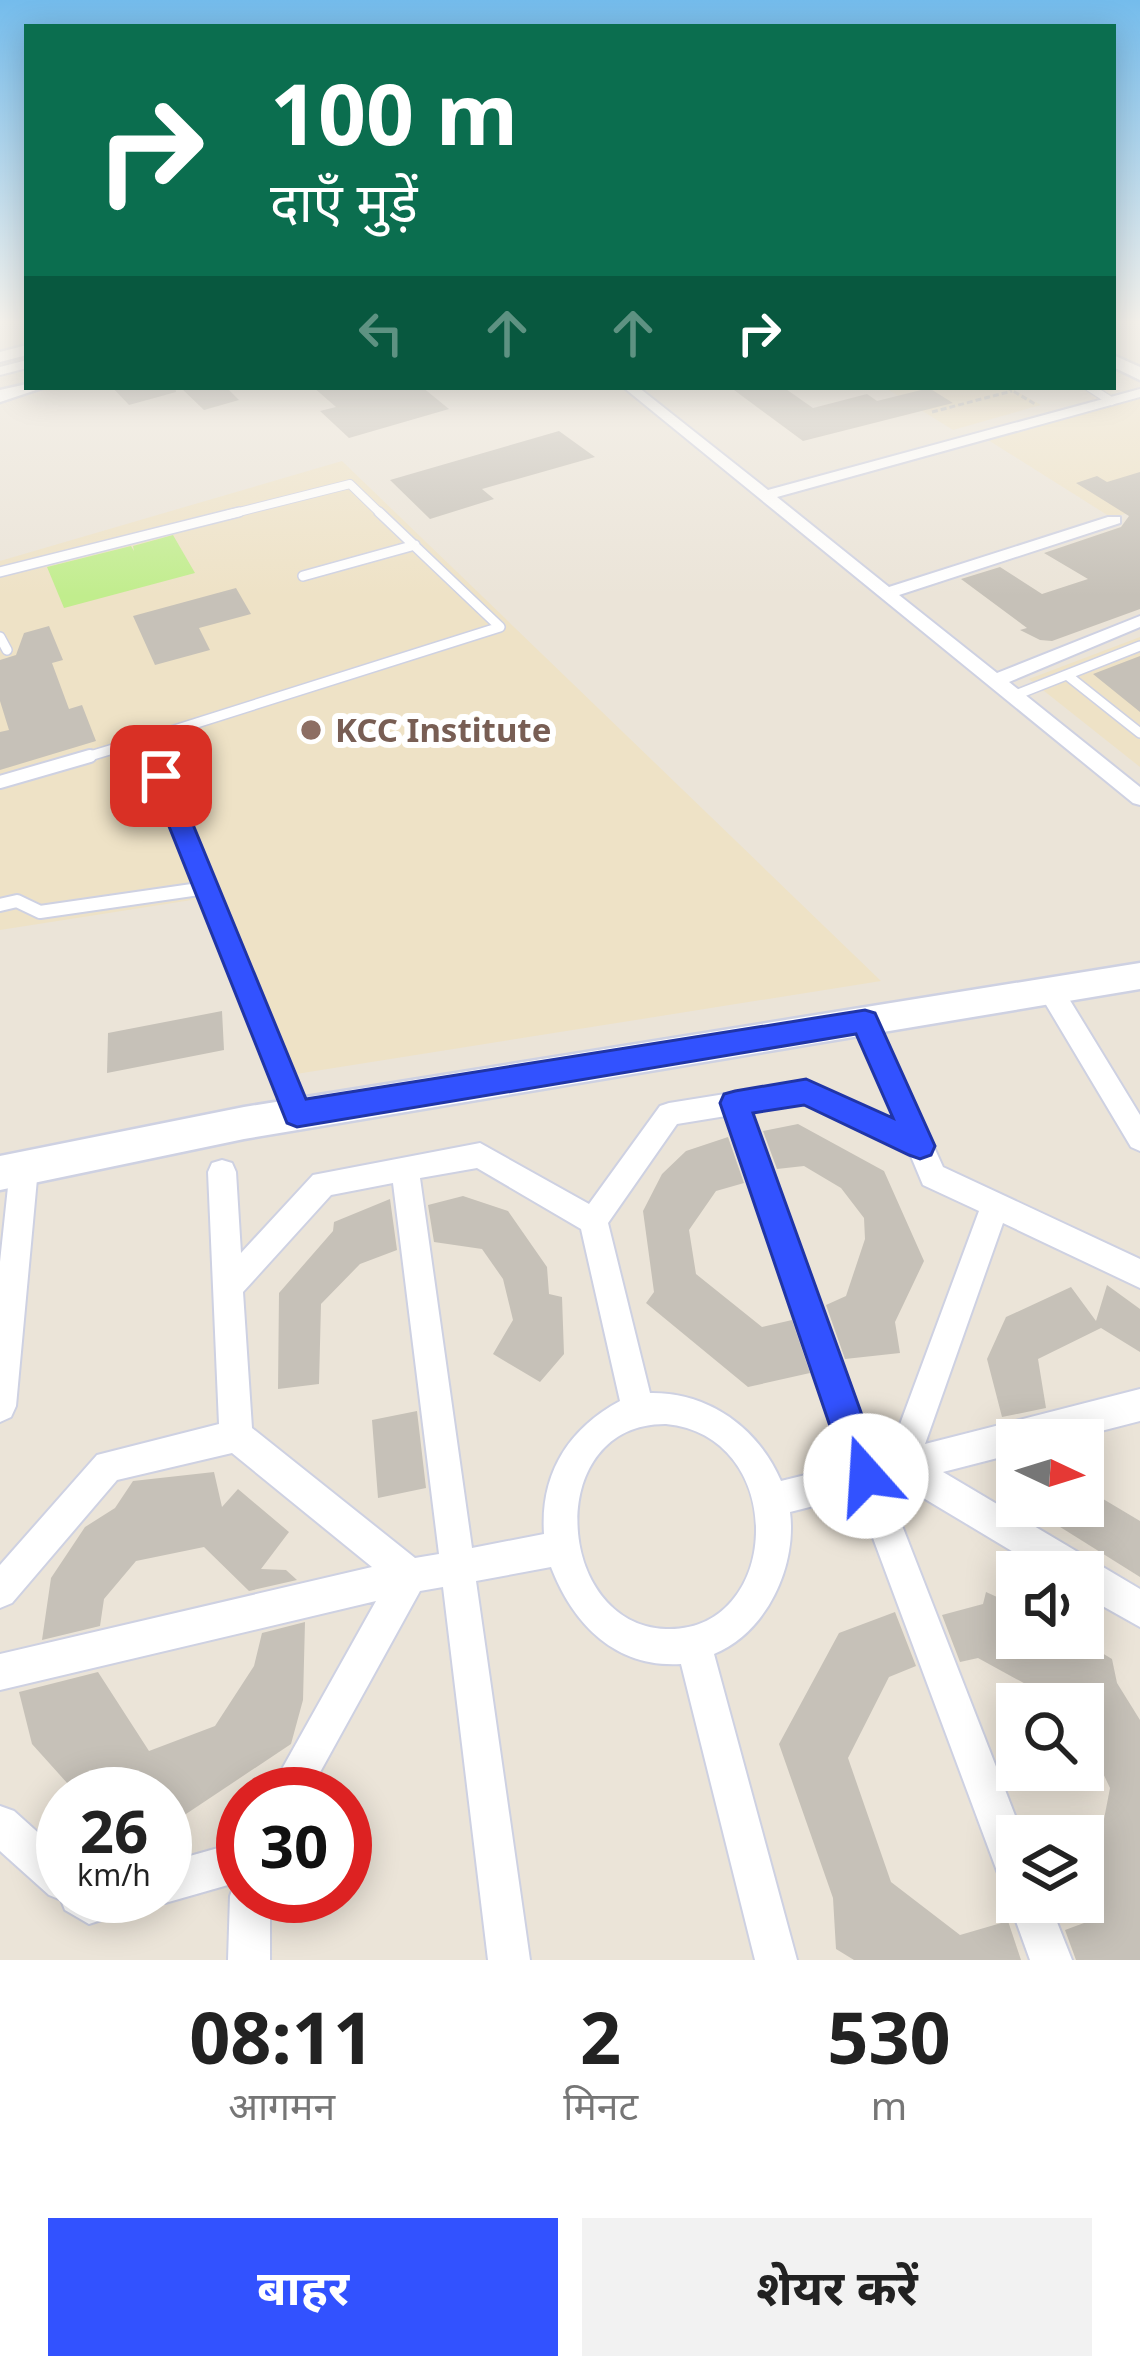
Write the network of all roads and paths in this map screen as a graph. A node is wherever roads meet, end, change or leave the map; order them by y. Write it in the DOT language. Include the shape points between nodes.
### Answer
graph roads {
  1 [pos="662,412"];
  2 [pos="1050,412"];
  3 [pos="1064,412"];
  4 [pos="1054,415"];
  5 [pos="767,495"];
  6 [pos="1114,520"];
  7 [pos="415,545"];
  8 [pos="0,572"];
  9 [pos="303,576"];
  10 [pos="889,593"];
  11 [pos="1140,621"];
  12 [pos="0,637"];
  13 [pos="1140,646"];
  14 [pos="7,650"];
  15 [pos="1066,675"];
  16 [pos="995,681"];
  17 [pos="1013,696"];
  18 [pos="1140,733"];
  19 [pos="146,739"];
  20 [pos="0,782"];
  21 [pos="1137,792"];
  22 [pos="206,888"];
  23 [pos="0,905"];
  24 [pos="1140,976"];
  25 [pos="1051,991"];
  26 [pos="865,1021"];
  27 [pos="735,1103"];
  28 [pos="297,1114"];
  29 [pos="1140,1139"];
  30 [pos="920,1146"];
  31 [pos="405,1169"];
  32 [pos="12,1171"];
  33 [pos="222,1172"];
  34 [pos="995,1205"];
  35 [pos="593,1221"];
  36 [pos="1140,1274"];
  37 [pos="230,1285"];
  38 [pos="0,1406"];
  39 [pos="1140,1406"];
  40 [pos="638,1408"];
  41 [pos="236,1436"];
  42 [pos="901,1466"];
  43 [pos="866,1476"];
  44 [pos="773,1500"];
  45 [pos="563,1548"];
  46 [pos="1044,1551"];
  47 [pos="456,1568"];
  48 [pos="410,1576"];
  49 [pos="1104,1587"];
  50 [pos="0,1591"];
  51 [pos="1140,1609"];
  52 [pos="694,1645"];
  53 [pos="0,1672"];
  54 [pos="302,1767"];
  55 [pos="996,1816"];
  56 [pos="0,1825"];
  57 [pos="36,1858"];
  58 [pos="250,1923"];
  59 [pos="1037,1923"];
  60 [pos="249,1960"];
  61 [pos="509,1960"];
  62 [pos="776,1960"];
  63 [pos="1051,1960"];
  1 -- 5 [label="street"];
  2 -- 4 [label="path"];
  3 -- 4 [label="street"];
  4 -- 5 [label="street"];
  5 -- 10 [label="street"];
  6 -- 10 [label="street"];
  7 -- 8 [label="lane" via="350,484"];
  7 -- 9 [label="lane"];
  7 -- 19 [label="lane" via="500,627"];
  10 -- 16 [label="street"];
  11 -- 16 [label="street"];
  12 -- 14 [label="lane"];
  13 -- 15 [label="lane"];
  15 -- 17 [label="lane"];
  15 -- 18 [label="lane"];
  16 -- 17 [label="street"];
  17 -- 21 [label="street"];
  19 -- 20 [label="lane"];
  19 -- 22 [label="lane"];
  22 -- 23 [label="lane" via="40,912 17,901"];
  22 -- 28 [label="lane"];
  24 -- 25 [label="street"];
  25 -- 26 [label="street"];
  25 -- 29 [label="street"];
  26 -- 28 [label="street"];
  26 -- 30 [label="street"];
  27 -- 30 [label="street" via="806,1092"];
  27 -- 35 [label="street" via="669,1114"];
  27 -- 43 [label="street"];
  28 -- 32 [label="street"];
  30 -- 34 [label="street" via="933,1176"];
  31 -- 35 [label="street" via="480,1155"];
  31 -- 37 [label="street" via="323,1184"];
  31 -- 47 [label="street"];
  32 -- 38 [label="street"];
  33 -- 37 [label="street"];
  34 -- 36 [label="street"];
  34 -- 42 [label="street"];
  35 -- 40 [label="street"];
  37 -- 41 [label="street"];
  39 -- 42 [label="street"];
  40 -- 44 [label="street" via="681,1410 719,1426 750,1457"];
  40 -- 45 [label="street" via="605,1426 577,1456 560,1497"];
  41 -- 48 [label="street"];
  41 -- 50 [label="street" via="108,1466"];
  42 -- 43 [label="street"];
  42 -- 46 [label="street"];
  43 -- 44 [label="street"];
  43 -- 55 [label="street"];
  44 -- 52 [label="street" via="775,1545 763,1590 735,1625"];
  45 -- 47 [label="street"];
  45 -- 52 [label="street" via="576,1589 608,1625 650,1645"];
  47 -- 48 [label="street"];
  47 -- 61 [label="street"];
  48 -- 53 [label="street"];
  48 -- 54 [label="street"];
  49 -- 51 [label="street"];
  52 -- 62 [label="street"];
  56 -- 57 [label="street"];
  58 -- 60 [label="street"];
  59 -- 63 [label="street"];
}
